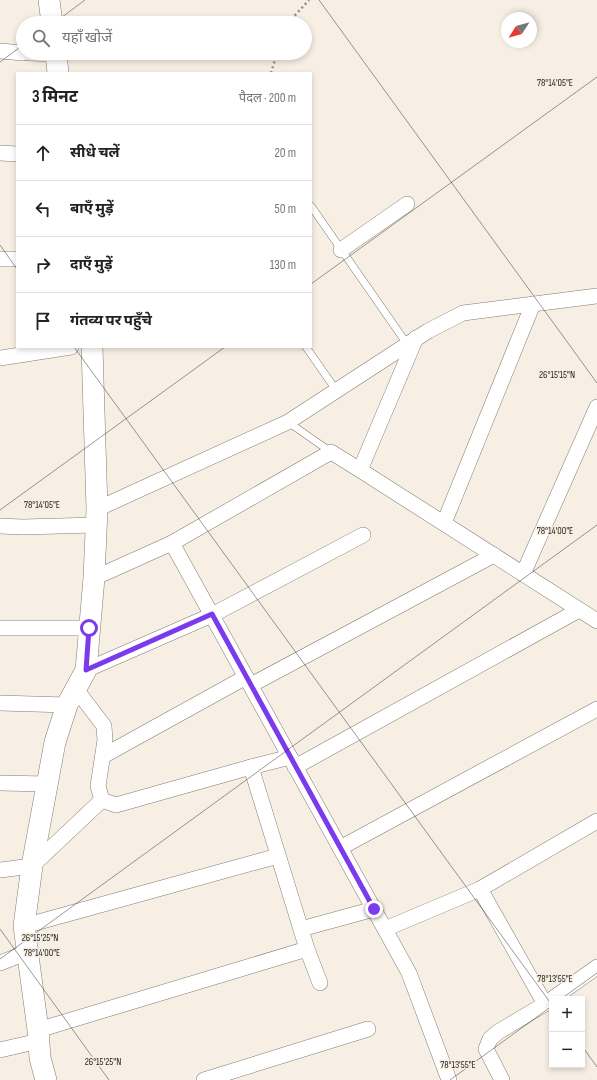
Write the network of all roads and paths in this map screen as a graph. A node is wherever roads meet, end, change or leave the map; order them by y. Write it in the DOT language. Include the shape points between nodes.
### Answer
graph roads {
  1 [pos="49,0"];
  2 [pos="308,0"];
  3 [pos="51,16"];
  4 [pos="294,16"];
  5 [pos="0,51"];
  6 [pos="16,52"];
  7 [pos="275,60"];
  8 [pos="271,72"];
  9 [pos="0,153"];
  10 [pos="16,154"];
  11 [pos="407,204"];
  12 [pos="312,207"];
  13 [pos="342,250"];
  14 [pos="0,259"];
  15 [pos="16,259"];
  16 [pos="597,296"];
  17 [pos="533,304"];
  18 [pos="411,341"];
  19 [pos="65,348"];
  20 [pos="92,348"];
  21 [pos="307,348"];
  22 [pos="0,358"];
  23 [pos="336,390"];
  24 [pos="597,407"];
  25 [pos="288,422"];
  26 [pos="331,452"];
  27 [pos="360,470"];
  28 [pos="96,517"];
  29 [pos="444,523"];
  30 [pos="0,526"];
  31 [pos="364,535"];
  32 [pos="172,543"];
  33 [pos="494,555"];
  34 [pos="523,574"];
  35 [pos="94,578"];
  36 [pos="579,610"];
  37 [pos="212,614"];
  38 [pos="597,621"];
  39 [pos="0,628"];
  40 [pos="89,628"];
  41 [pos="86,670"];
  42 [pos="248,681"];
  43 [pos="71,697"];
  44 [pos="0,703"];
  45 [pos="597,709"];
  46 [pos="103,756"];
  47 [pos="293,762"];
  48 [pos="251,768"];
  49 [pos="0,783"];
  50 [pos="47,784"];
  51 [pos="102,800"];
  52 [pos="597,821"];
  53 [pos="340,848"];
  54 [pos="278,856"];
  55 [pos="32,866"];
  56 [pos="0,870"];
  57 [pos="480,889"];
  58 [pos="374,909"];
  59 [pos="24,926"];
  60 [pos="301,929"];
  61 [pos="385,930"];
  62 [pos="306,949"];
  63 [pos="28,952"];
  64 [pos="0,963"];
  65 [pos="597,967"];
  66 [pos="320,983"];
  67 [pos="545,1004"];
  68 [pos="368,1029"];
  69 [pos="38,1036"];
  70 [pos="0,1050"];
  71 [pos="46,1080"];
  72 [pos="204,1080"];
  73 [pos="449,1080"];
  74 [pos="502,1080"];
  1 -- 3 [label="street"];
  2 -- 4 [label="path"];
  5 -- 6 [label="street"];
  7 -- 8 [label="path"];
  9 -- 10 [label="street"];
  11 -- 13 [label="street"];
  12 -- 13 [label="lane"];
  13 -- 18 [label="lane"];
  14 -- 15 [label="street"];
  16 -- 17 [label="street"];
  17 -- 18 [label="street" via="463,313"];
  17 -- 29 [label="street"];
  18 -- 23 [label="street"];
  18 -- 27 [label="street"];
  19 -- 22 [label="street"];
  20 -- 28 [label="street"];
  21 -- 23 [label="lane"];
  23 -- 25 [label="street"];
  24 -- 34 [label="street"];
  25 -- 26 [label="lane"];
  25 -- 28 [label="street"];
  26 -- 27 [label="street"];
  26 -- 32 [label="street"];
  27 -- 29 [label="street"];
  28 -- 30 [label="street" via="22,527"];
  28 -- 35 [label="street"];
  29 -- 33 [label="street"];
  31 -- 37 [label="street"];
  32 -- 35 [label="street"];
  32 -- 37 [label="street"];
  33 -- 34 [label="street"];
  33 -- 42 [label="street"];
  34 -- 36 [label="street"];
  35 -- 40 [label="street"];
  36 -- 38 [label="street"];
  36 -- 47 [label="street"];
  37 -- 41 [label="street"];
  37 -- 42 [label="street"];
  39 -- 40 [label="street"];
  40 -- 41 [label="street"];
  41 -- 43 [label="street"];
  42 -- 46 [label="street"];
  42 -- 47 [label="street"];
  43 -- 44 [label="street"];
  43 -- 46 [label="street" via="104,726"];
  43 -- 50 [label="street" via="55,742"];
  45 -- 53 [label="street"];
  46 -- 51 [label="street" via="98,786"];
  47 -- 48 [label="street"];
  47 -- 53 [label="street"];
  48 -- 51 [label="street" via="116,805"];
  48 -- 54 [label="street"];
  49 -- 50 [label="street"];
  50 -- 55 [label="street"];
  51 -- 55 [label="street"];
  52 -- 57 [label="street"];
  53 -- 58 [label="street"];
  54 -- 59 [label="street"];
  54 -- 60 [label="street"];
  55 -- 56 [label="street"];
  55 -- 59 [label="street"];
  57 -- 61 [label="street"];
  57 -- 67 [label="street"];
  58 -- 60 [label="street"];
  58 -- 61 [label="street"];
  59 -- 63 [label="street"];
  60 -- 62 [label="street"];
  61 -- 73 [label="street" via="409,973"];
  62 -- 66 [label="street"];
  62 -- 69 [label="street"];
  63 -- 64 [label="street"];
  63 -- 69 [label="street"];
  65 -- 67 [label="street"];
  67 -- 74 [label="street" via="490,1039 486,1049"];
  68 -- 72 [label="street"];
  69 -- 70 [label="street"];
  69 -- 71 [label="street"];
}
